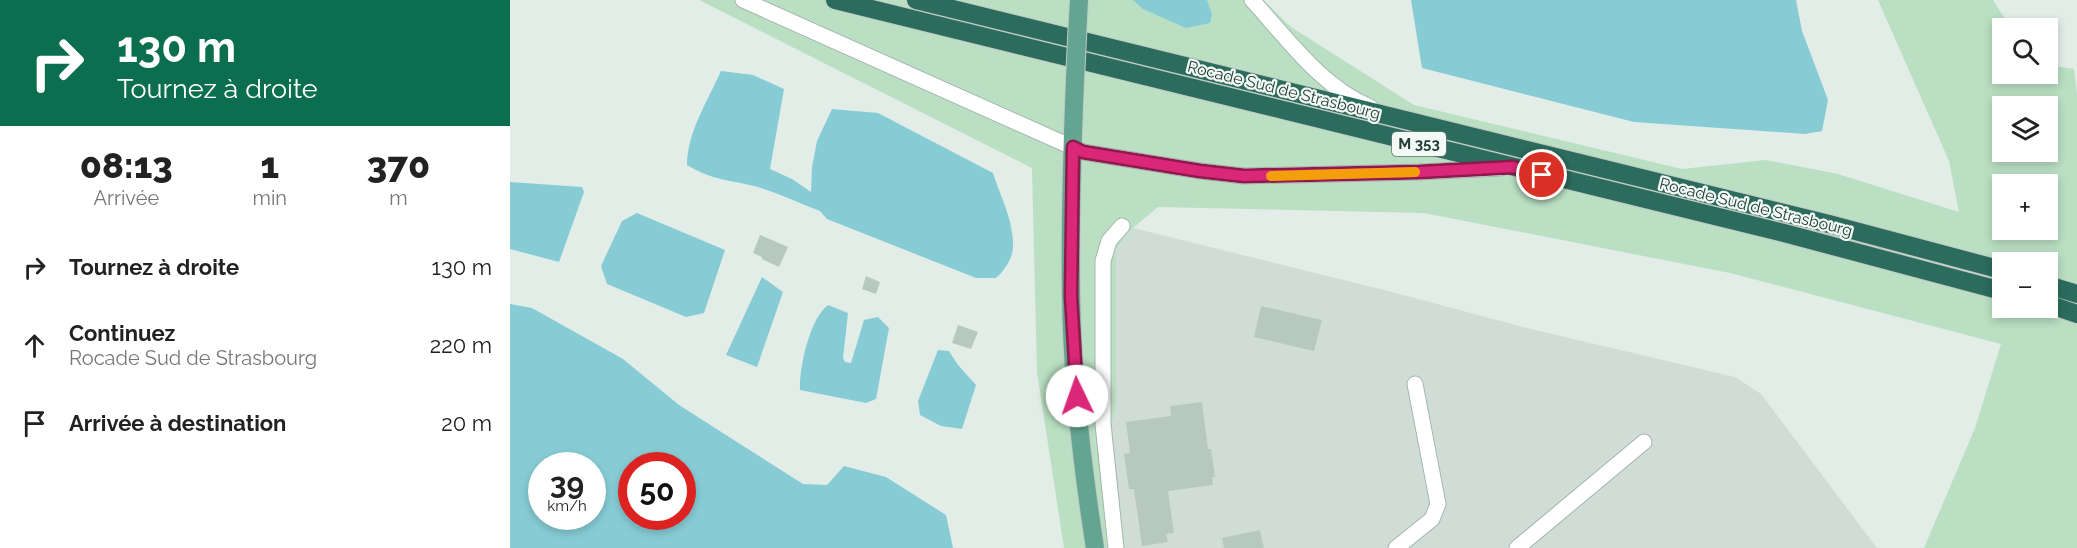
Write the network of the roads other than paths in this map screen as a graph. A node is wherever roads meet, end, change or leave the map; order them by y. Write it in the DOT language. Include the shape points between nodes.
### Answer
graph roads {
  1 [pos="743,0"];
  2 [pos="835,0"];
  3 [pos="916,0"];
  4 [pos="1252,0"];
  5 [pos="1079,9"];
  6 [pos="1398,119"];
  7 [pos="1073,147"];
  8 [pos="1513,167"];
  9 [pos="1122,226"];
  10 [pos="1992,267"];
  11 [pos="1992,288"];
  12 [pos="2058,288"];
  13 [pos="2077,294"];
  14 [pos="2058,307"];
  15 [pos="2077,314"];
  16 [pos="1415,384"];
  17 [pos="1644,442"];
  18 [pos="1095,548"];
  19 [pos="1116,548"];
  20 [pos="1396,548"];
  21 [pos="1517,548"];
  1 -- 7 [label="street"];
  2 -- 8 [label="highway, Rocade Sud de Strasbourg / M 353"];
  3 -- 6 [label="highway, Rocade Sud de Strasbourg / M 353"];
  4 -- 6 [label="street" via="1310,64 1341,91"];
  5 -- 7 [label="main road, bridge"];
  6 -- 10 [label="highway, Rocade Sud de Strasbourg / M 353"];
  7 -- 8 [label="street" via="1083,152 1244,176"];
  7 -- 18 [label="main road" via="1072,307 1086,494"];
  8 -- 11 [label="highway, Rocade Sud de Strasbourg / M 353"];
  9 -- 19 [label="street" via="1109,241 1103,261 1103,423"];
  12 -- 13 [label="highway"];
  14 -- 15 [label="highway"];
  16 -- 20 [label="street" via="1438,504 1432,519"];
  17 -- 21 [label="street"];
}
